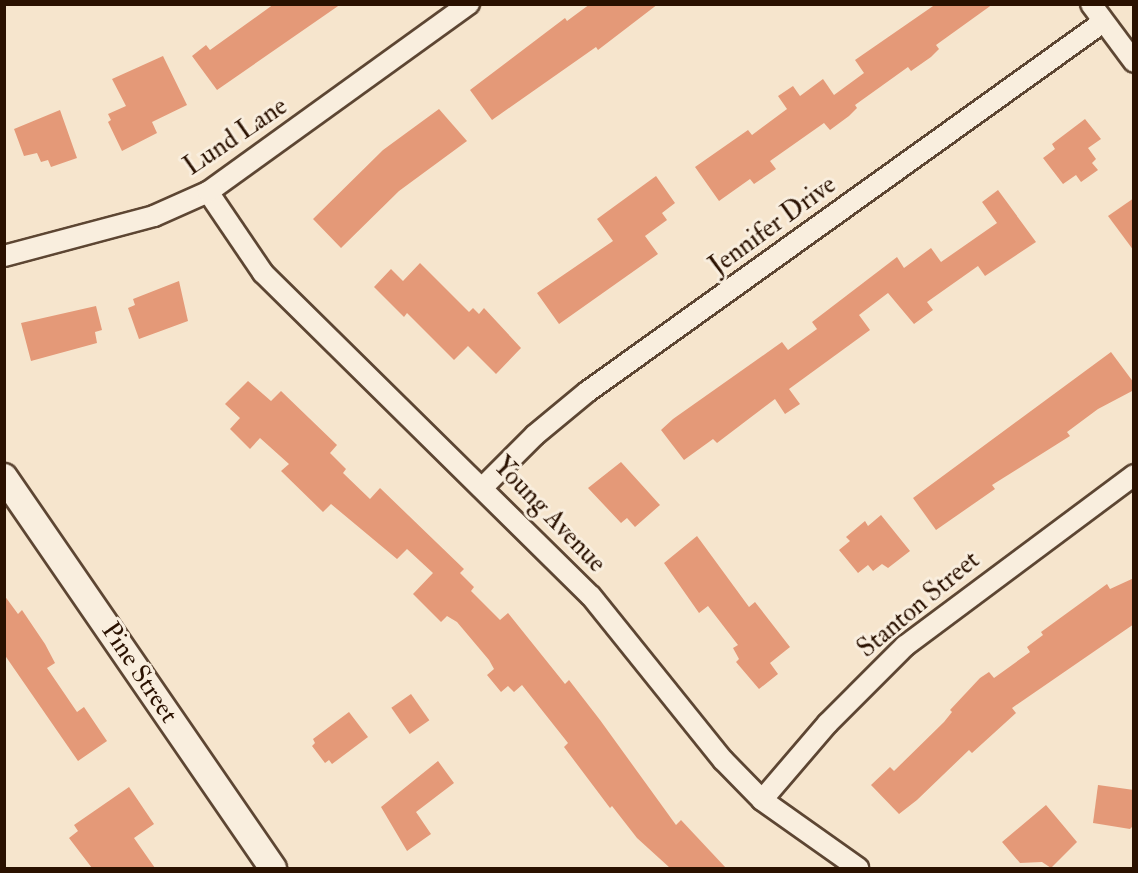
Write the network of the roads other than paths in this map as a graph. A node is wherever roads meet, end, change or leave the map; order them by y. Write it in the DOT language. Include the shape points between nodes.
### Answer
graph roads {
  1 [pos="469,4"];
  2 [pos="1091,4"];
  3 [pos="1103,22"];
  4 [pos="1134,62"];
  5 [pos="208,192"];
  6 [pos="4,256"];
  7 [pos="1134,476"];
  8 [pos="4,477"];
  9 [pos="484,486"];
  10 [pos="762,800"];
  11 [pos="273,868"];
  12 [pos="858,868"];
  1 -- 5 [label="street, Lund Lane"];
  2 -- 3 [label="street"];
  3 -- 4 [label="street"];
  3 -- 9 [label="street, Jennifer Drive" via="587,392"];
  5 -- 6 [label="street, Lund Lane" via="154,216"];
  5 -- 9 [label="street, Young Avenue" via="264,273"];
  7 -- 10 [label="street, Stanton Street" via="905,646 828,723"];
  8 -- 11 [label="street, Pine Street"];
  9 -- 10 [label="street, Young Avenue" via="591,596 723,760"];
  10 -- 12 [label="street, Young Avenue"];
}
